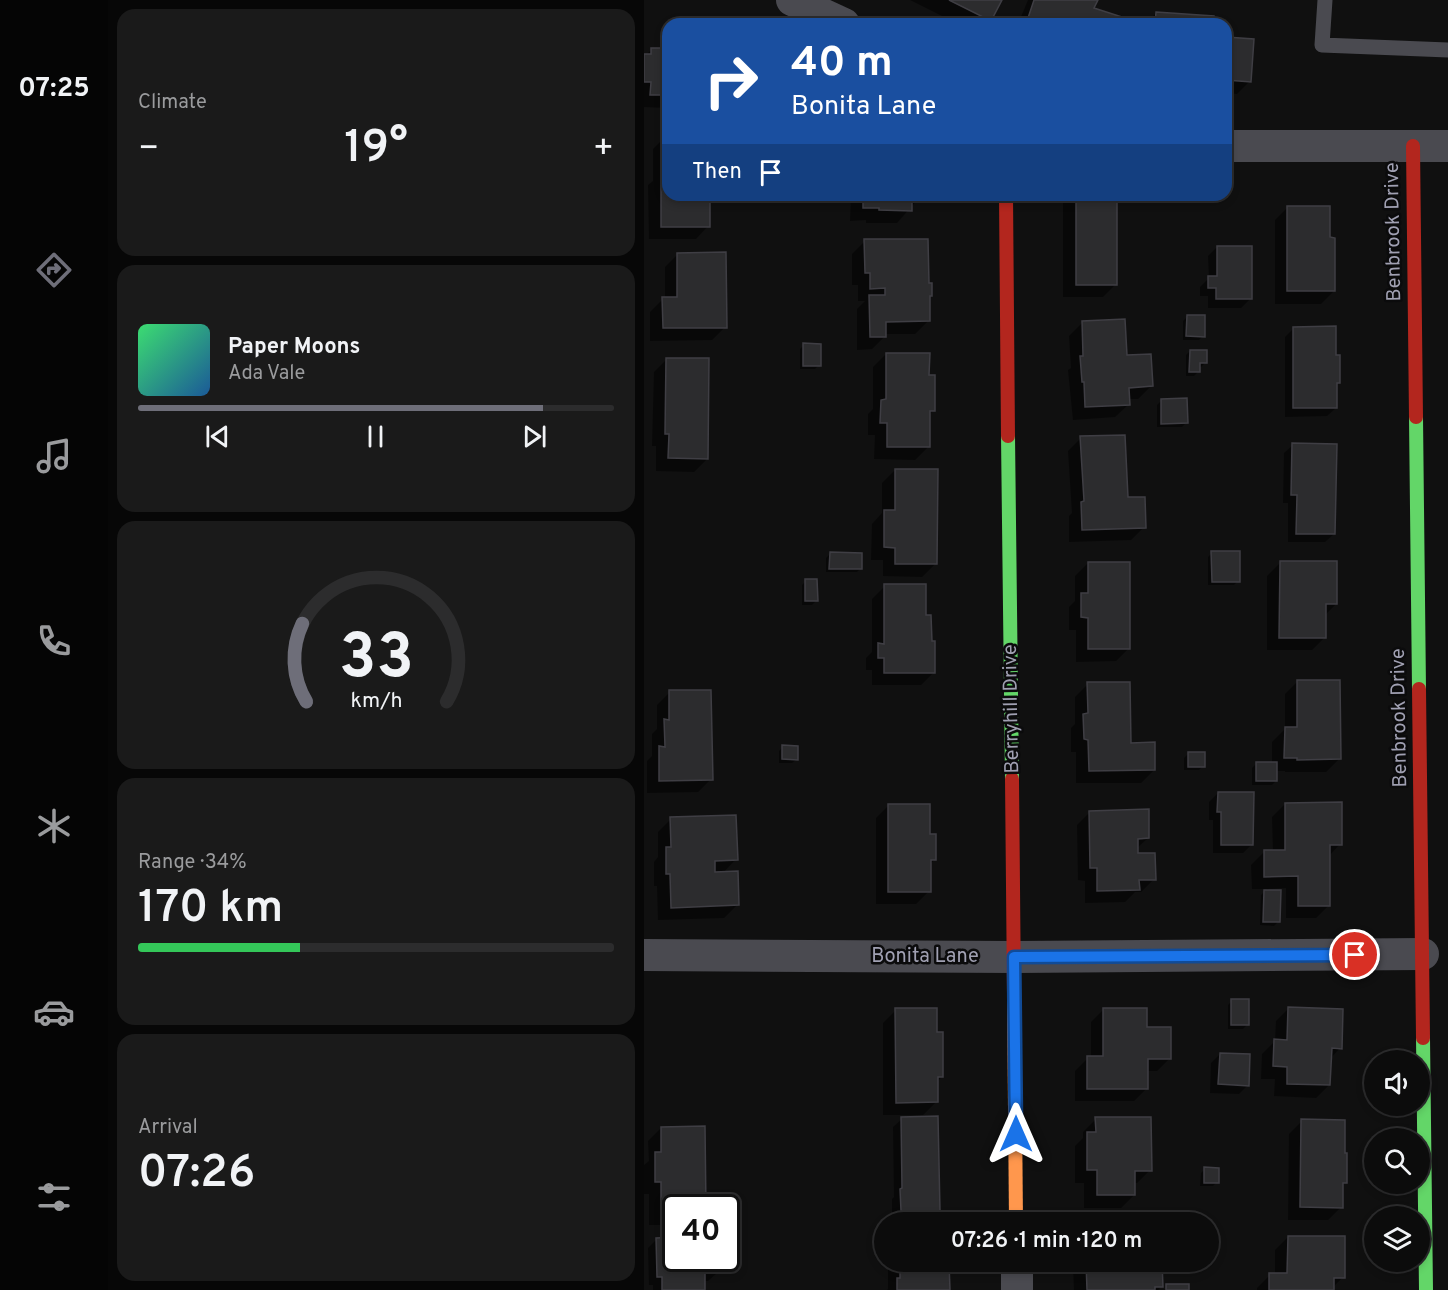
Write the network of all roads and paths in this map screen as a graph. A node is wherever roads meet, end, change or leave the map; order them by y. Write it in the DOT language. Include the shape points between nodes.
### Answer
graph roads {
  1 [pos="792,0"];
  2 [pos="1325,0"];
  3 [pos="831,18"];
  4 [pos="1448,50"];
  5 [pos="1232,146"];
  6 [pos="1413,146"];
  7 [pos="1448,146"];
  8 [pos="1006,201"];
  9 [pos="1423,954"];
  10 [pos="644,955"];
  11 [pos="1014,957"];
  12 [pos="1016,1212"];
  13 [pos="1016,1272"];
  14 [pos="1017,1290"];
  15 [pos="1426,1290"];
  1 -- 3 [label="street"];
  2 -- 4 [label="lane" via="1322,45"];
  5 -- 6 [label="street"];
  6 -- 7 [label="street"];
  6 -- 9 [label="street, Benbrook Drive"];
  8 -- 11 [label="street, Berryhill Drive"];
  9 -- 11 [label="street, Bonita Lane"];
  9 -- 15 [label="street, Benbrook Drive"];
  10 -- 11 [label="street, Bonita Lane"];
  11 -- 12 [label="street, Berryhill Drive"];
  13 -- 14 [label="street"];
}
